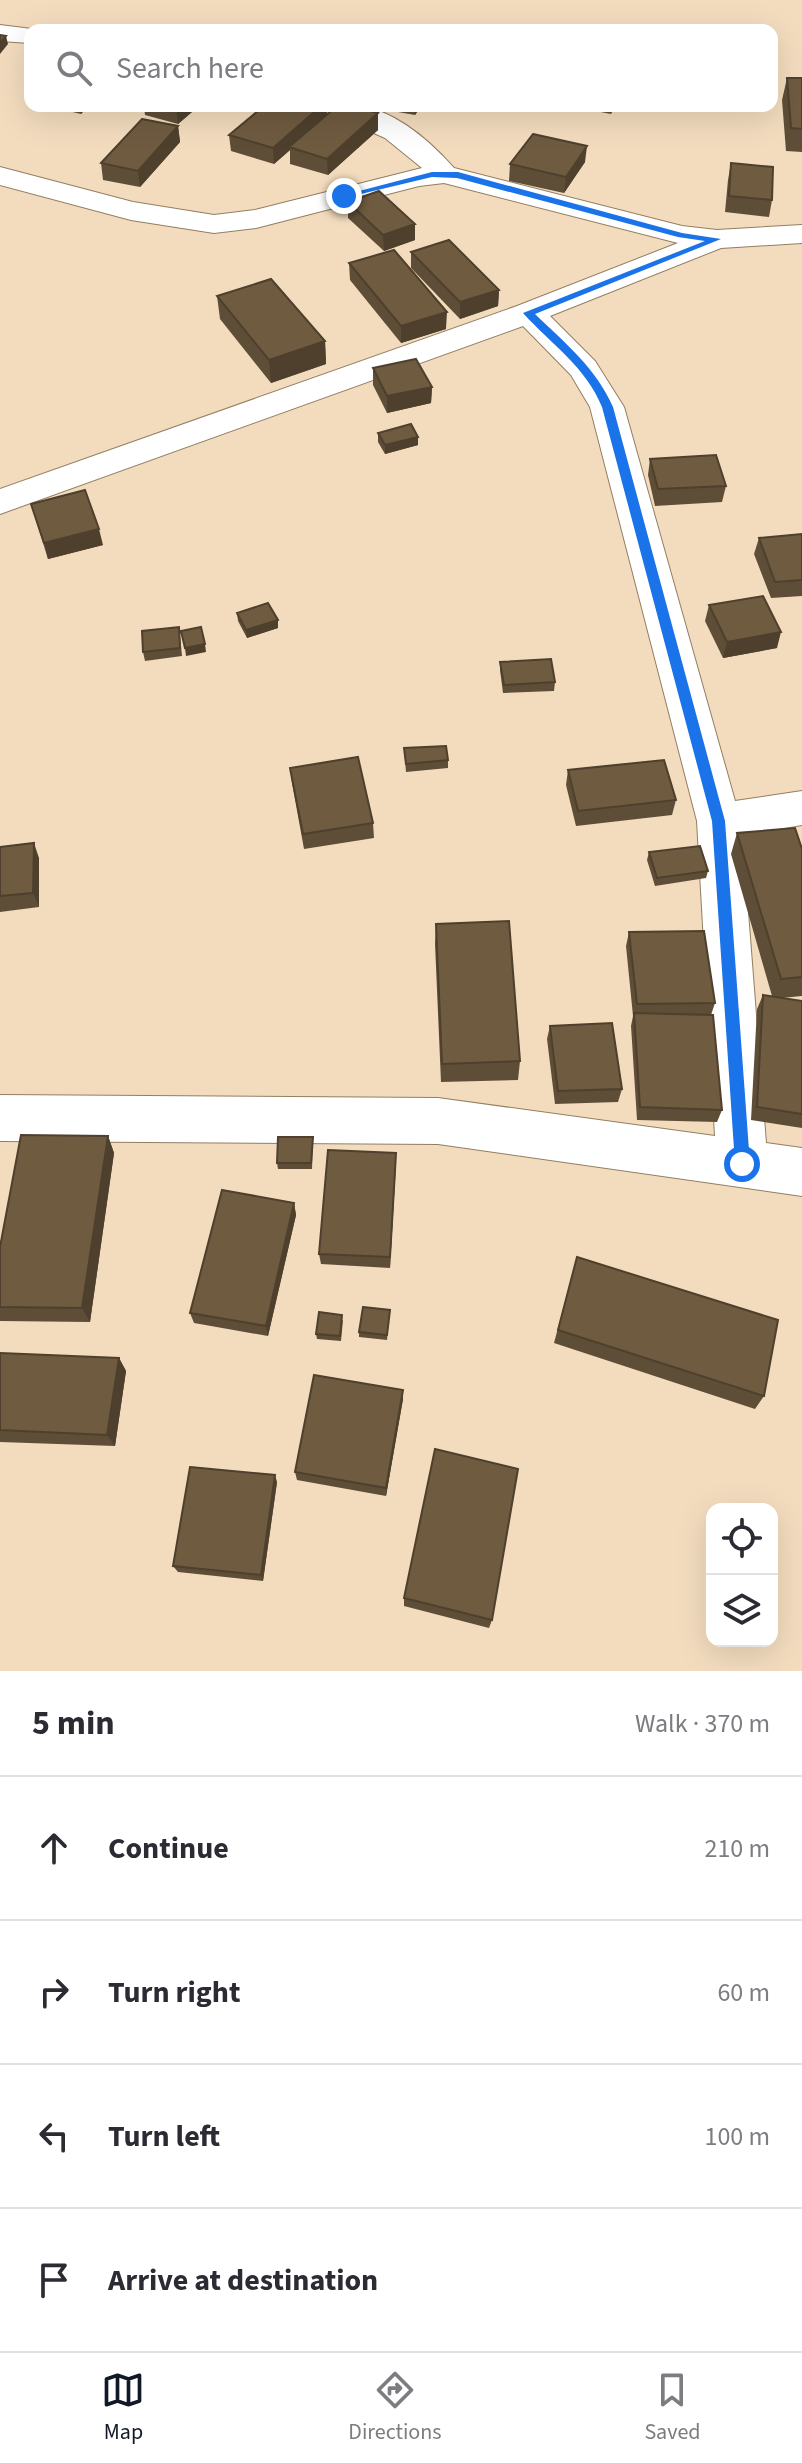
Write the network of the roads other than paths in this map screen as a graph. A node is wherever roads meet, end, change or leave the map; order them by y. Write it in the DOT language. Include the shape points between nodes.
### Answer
graph roads {
  1 [pos="0,33"];
  2 [pos="24,35"];
  3 [pos="350,112"];
  4 [pos="444,174"];
  5 [pos="0,176"];
  6 [pos="802,234"];
  7 [pos="717,239"];
  8 [pos="528,313"];
  9 [pos="0,502"];
  10 [pos="802,808"];
  11 [pos="719,821"];
  12 [pos="0,1118"];
  13 [pos="742,1164"];
  14 [pos="802,1172"];
  1 -- 2 [label="street"];
  3 -- 4 [label="street" via="422,148"];
  4 -- 5 [label="street" via="256,219 214,224 131,211"];
  4 -- 7 [label="street" via="681,235"];
  6 -- 7 [label="street"];
  7 -- 8 [label="street"];
  8 -- 9 [label="street"];
  8 -- 11 [label="street" via="581,364 607,407"];
  10 -- 11 [label="street"];
  11 -- 13 [label="street"];
  12 -- 13 [label="street" via="438,1121"];
  13 -- 14 [label="street"];
}
